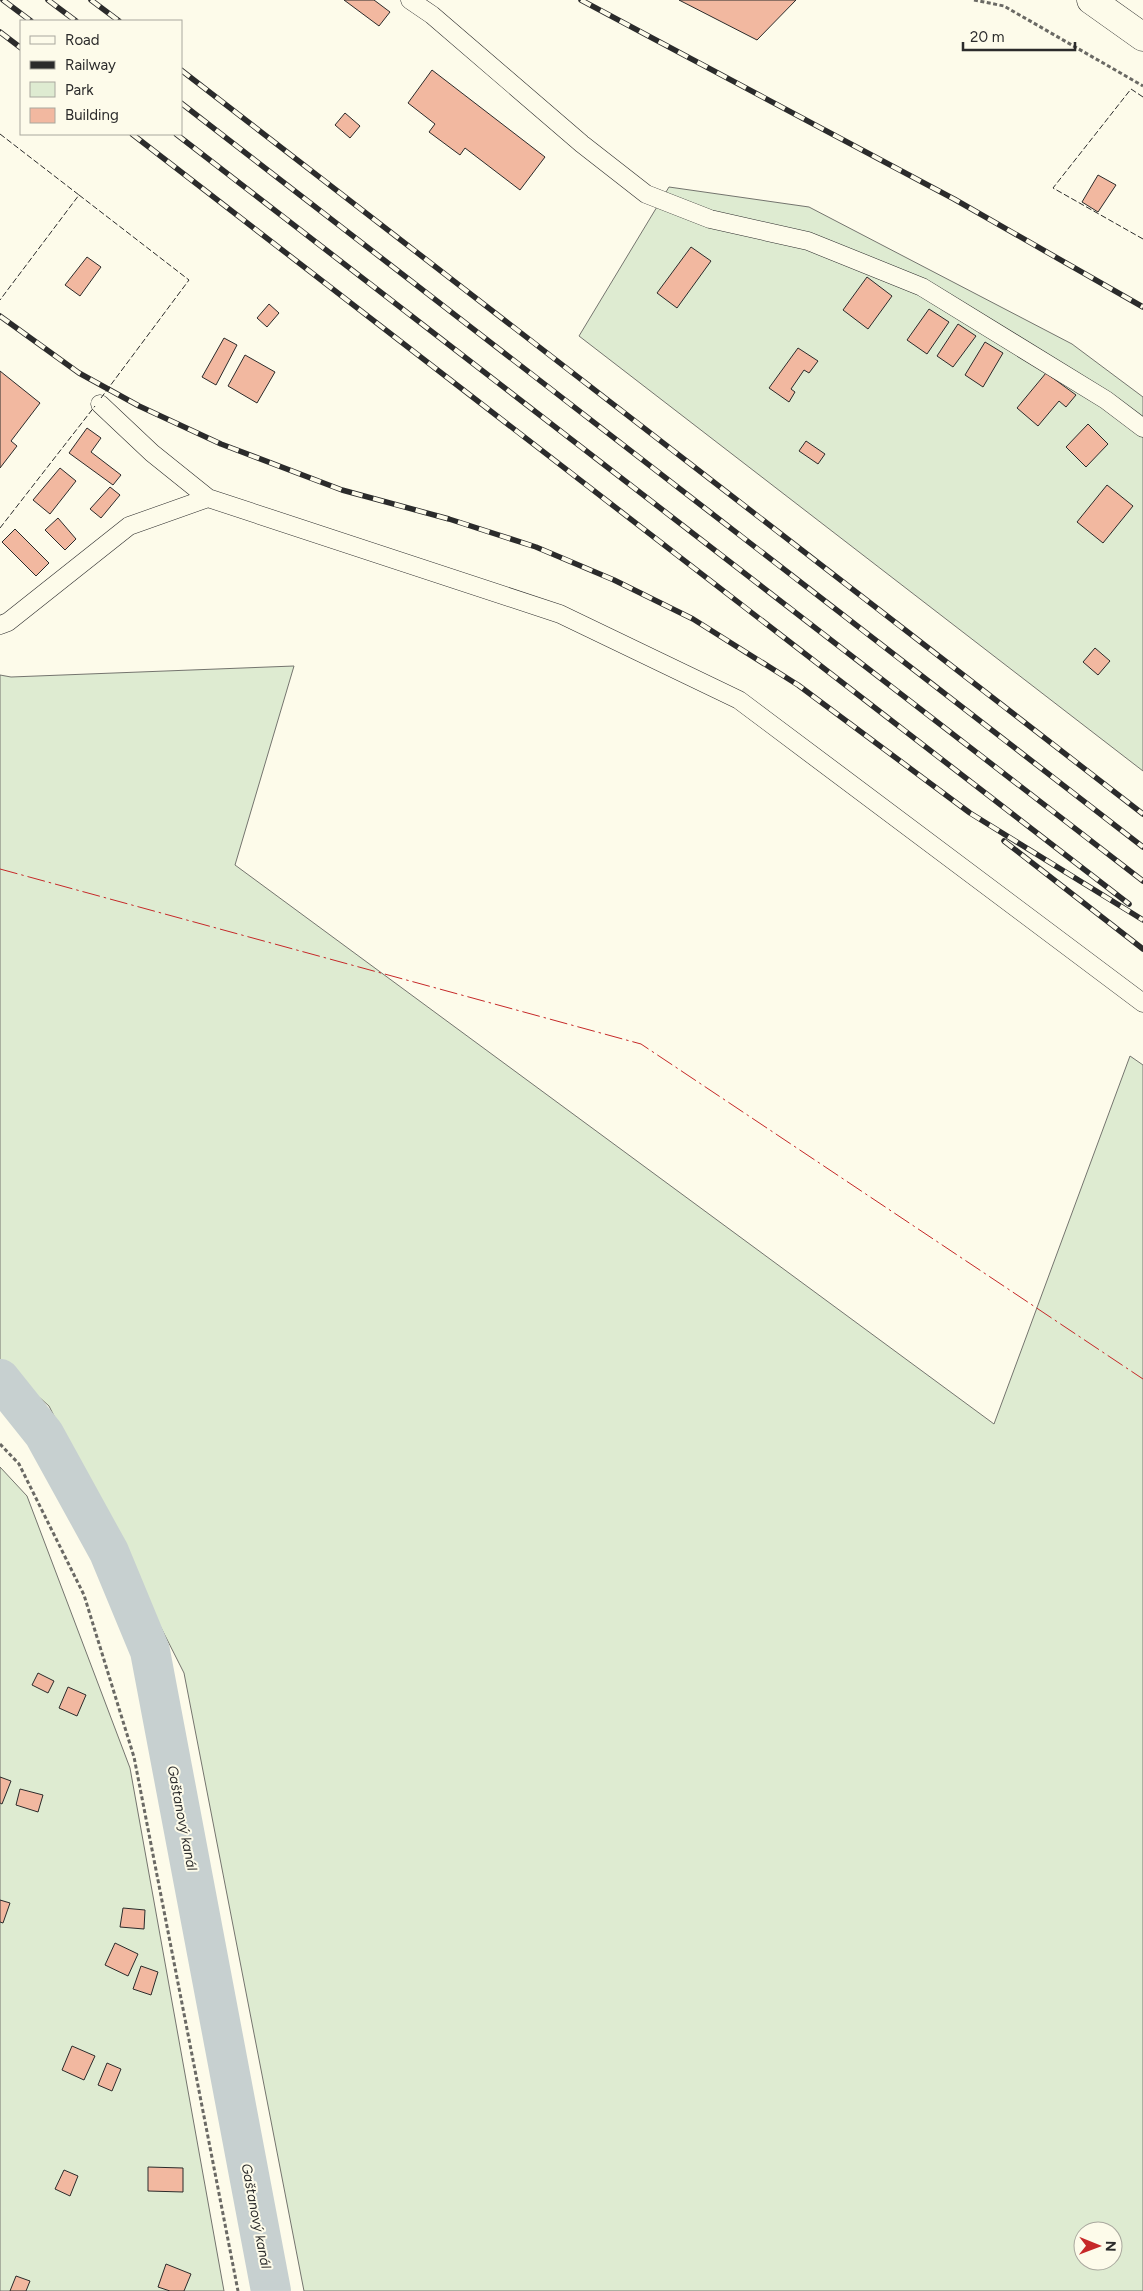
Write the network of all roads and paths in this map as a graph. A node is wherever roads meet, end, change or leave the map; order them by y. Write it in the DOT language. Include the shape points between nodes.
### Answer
graph roads {
  1 [pos="410,0"];
  2 [pos="974,0"];
  3 [pos="1091,0"];
  4 [pos="1143,37"];
  5 [pos="1143,86"];
  6 [pos="100,404"];
  7 [pos="1143,428"];
  8 [pos="208,498"];
  9 [pos="0,625"];
  10 [pos="1143,1003"];
  11 [pos="0,1444"];
  12 [pos="238,2291"];
  1 -- 7 [label="lane" via="646,194 710,219 808,241 922,287 1106,400"];
  2 -- 5 [label="path" via="1004,6"];
  3 -- 4 [label="main road"];
  6 -- 8 [label="lane" via="152,453"];
  8 -- 9 [label="lane" via="128,526 8,622"];
  8 -- 10 [label="lane" via="560,614 740,700"];
  11 -- 12 [label="path" via="19,1464 84,1595 134,1757"];
}
